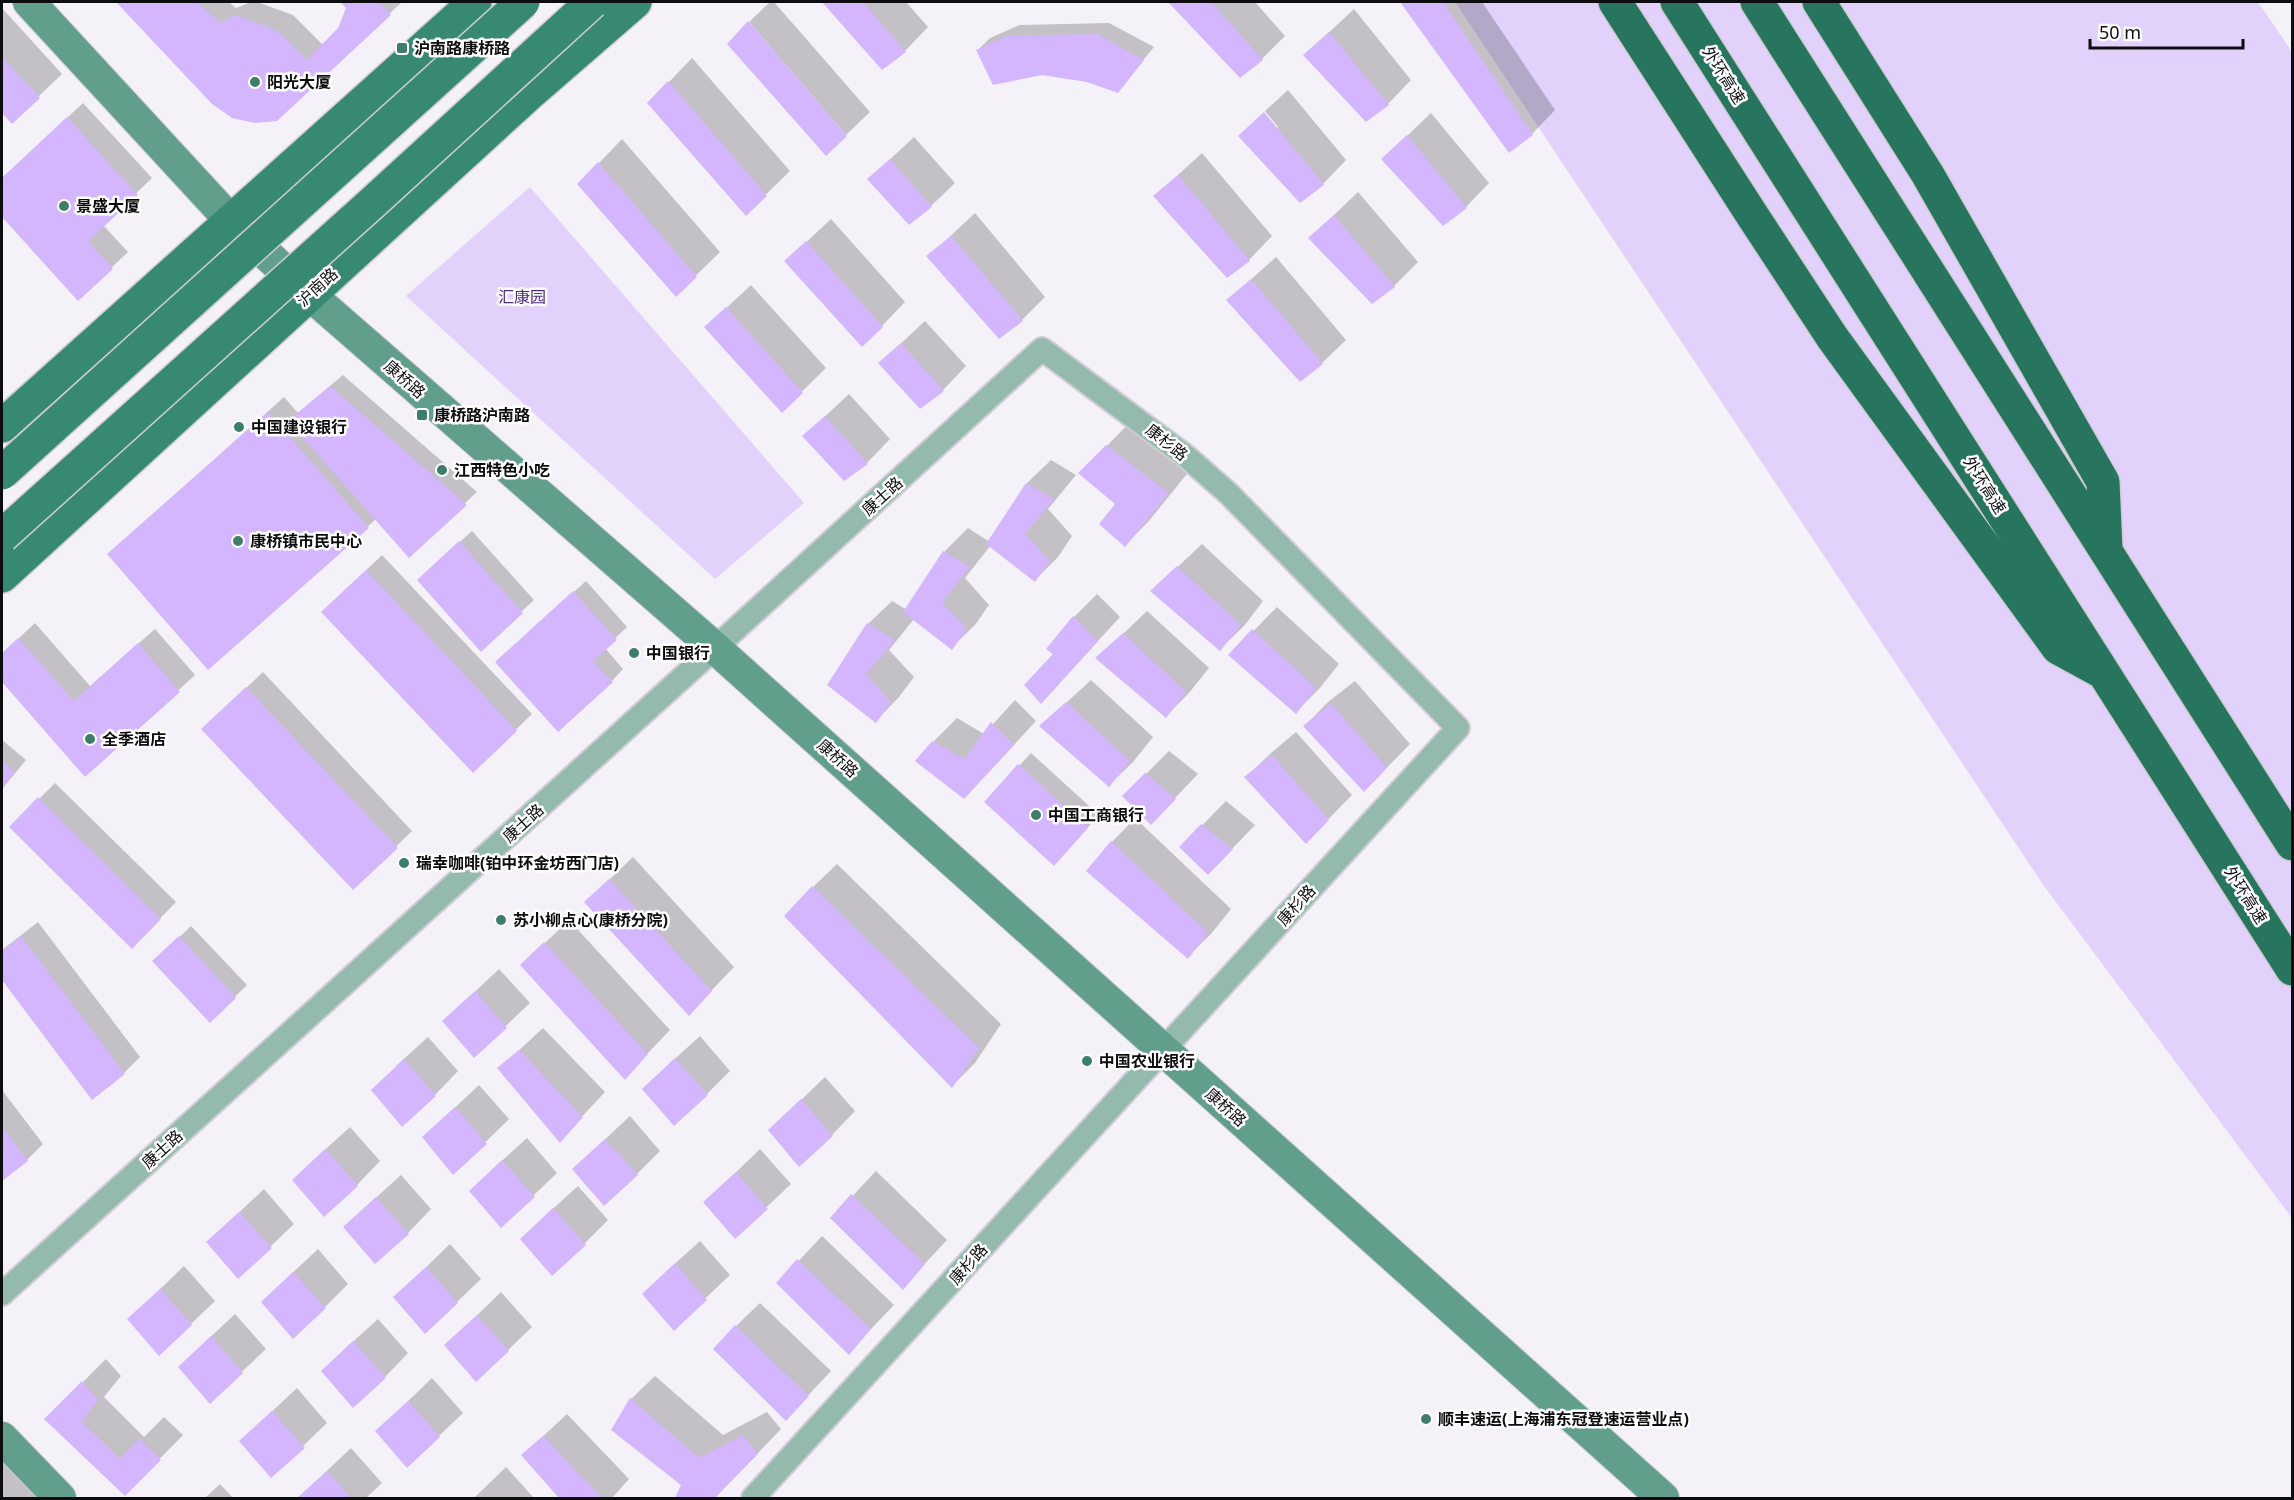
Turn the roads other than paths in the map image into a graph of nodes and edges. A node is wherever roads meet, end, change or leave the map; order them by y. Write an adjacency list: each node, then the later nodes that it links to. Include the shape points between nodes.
1 (29, 2): 10 (main road, 康桥路)
2 (474, 2): 10 (main road)
3 (523, 2): 14 (main road, bridge)
4 (592, 2): 15 (main road, bridge)
5 (635, 2): 11 (main road, 沪南路)
6 (1615, 2): 19 (highway, via 1875,398 2058,648)
7 (1677, 2): 19 (highway, 外环高速)
8 (1757, 2): 16 (highway)
9 (1819, 2): 16 (highway, via 1933,185 2103,482)
10 (231, 221): 11 (main road, 康桥路); 13 (main road)
11 (309, 294): 17 (main road, 沪南路); 18 (main road, 康桥路)
12 (1042, 349): 18 (street, 康士路); 22 (street, 康杉路, via 1187,457 1229,494 1458,728)
13 (2, 426)
14 (2, 473)
15 (2, 536)
16 (2106, 551): 20 (highway)
17 (2, 576)
18 (715, 648): 22 (main road, 康桥路); 23 (street, 康士路)
19 (2104, 672): 21 (highway, 外环高速)
20 (2292, 844)
21 (2292, 969)
22 (1163, 1050): 26 (street, 康杉路); 27 (main road, 康桥路)
23 (2, 1294)
24 (2, 1438): 25 (main road)
25 (60, 1498)
26 (753, 1498)
27 (1663, 1498)

